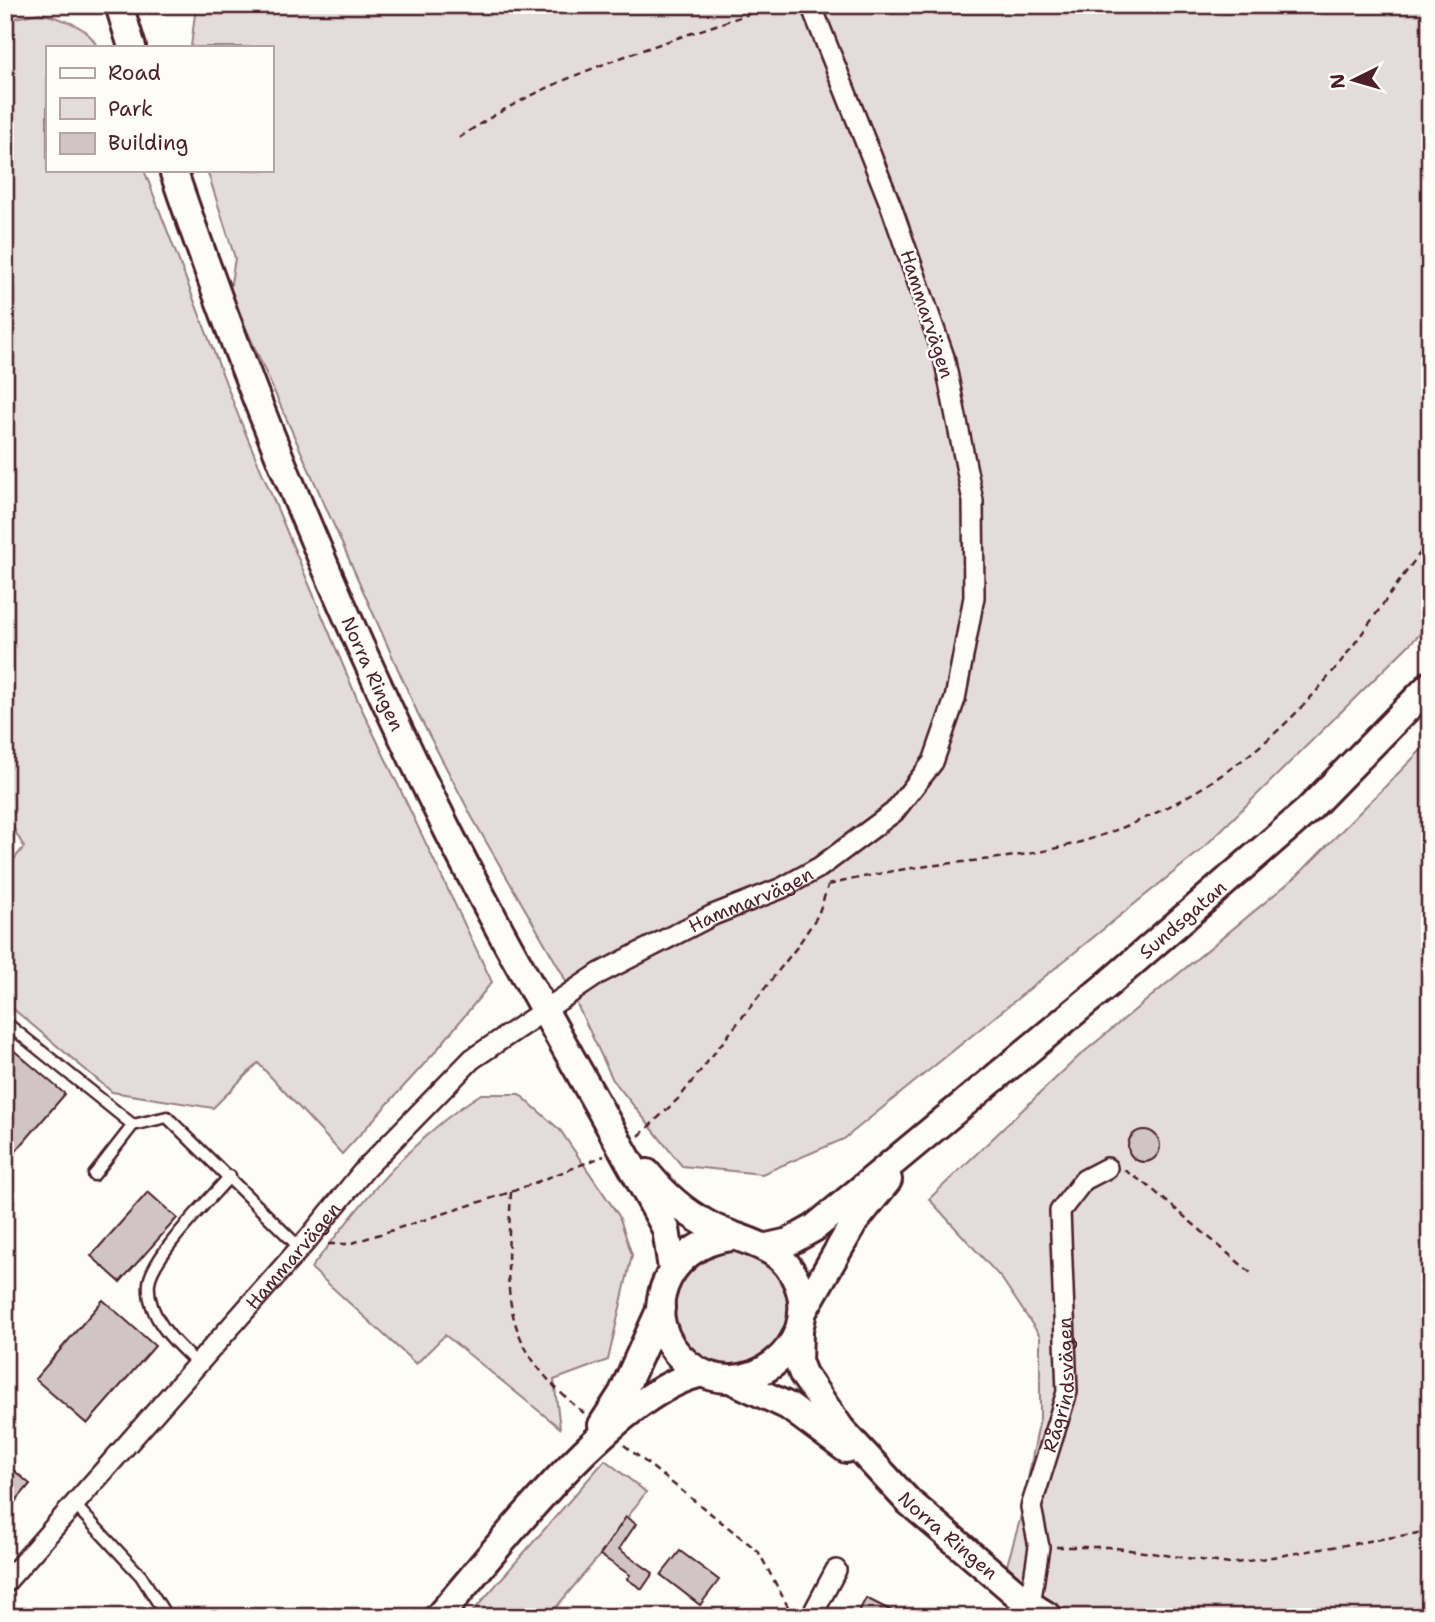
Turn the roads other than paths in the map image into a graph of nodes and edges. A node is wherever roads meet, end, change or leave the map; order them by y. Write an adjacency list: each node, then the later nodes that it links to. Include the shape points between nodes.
1 (119, 5): 3 (main road)
2 (811, 5): 8 (street, Hammarvägen, via 891,206 944,357 973,501 974,597 955,699 933,762 894,812 792,883 679,933 600,973)
3 (132, 46)
4 (174, 172): 8 (main road, Norra Ringen, via 267,432 338,599 443,822)
5 (1430, 685): 11 (main road, Sundsgatan, via 1308,810)
6 (5, 836): 7 (lane)
7 (5, 842)
8 (543, 1009): 12 (main road, Norra Ringen); 17 (street, Hammarvägen, via 472,1059 365,1169)
9 (5, 1022): 10 (lane)
10 (133, 1125): 14 (lane); 15 (lane, via 167,1117)
11 (923, 1140): 18 (main road, Sundsgatan, via 870,1178 814,1228 789,1242); 21 (main road, Sundsgatan, via 855,1221)
12 (624, 1148): 16 (main road, Norra Ringen, via 671,1200); 19 (main road, Norra Ringen, via 666,1228)
13 (1107, 1168): 30 (street, Rågrindsvägen, via 1083,1180 1060,1210 1067,1392 1031,1507 1039,1547)
14 (93, 1175)
15 (230, 1176): 17 (lane); 22 (lane, via 164,1252 149,1282 153,1308 165,1330)
16 (731, 1237): 18 (main road); 19 (main road, via 698,1246)
17 (304, 1243): 22 (street, Hammarvägen)
18 (767, 1247): 21 (main road, via 790,1268 802,1298)
19 (672, 1269): 20 (main road)
20 (661, 1308): 23 (main road, via 672,1347); 25 (main road, via 622,1394)
21 (800, 1322): 24 (main road, via 784,1356 772,1366 752,1376); 26 (main road, Norra Ringen, via 798,1361 812,1391)
22 (197, 1363): 27 (street, Hammarvägen)
23 (702, 1373): 24 (main road); 25 (main road, via 659,1390)
24 (730, 1379): 26 (main road, Norra Ringen, via 788,1406)
25 (581, 1456): 32 (main road)
26 (881, 1475): 30 (main road, Norra Ringen)
27 (73, 1504): 29 (street, Hammarvägen); 31 (lane, via 141,1576)
28 (836, 1570): 33 (street)
29 (5, 1583)
30 (1034, 1613)
31 (167, 1617)
32 (438, 1617)
33 (811, 1617)

